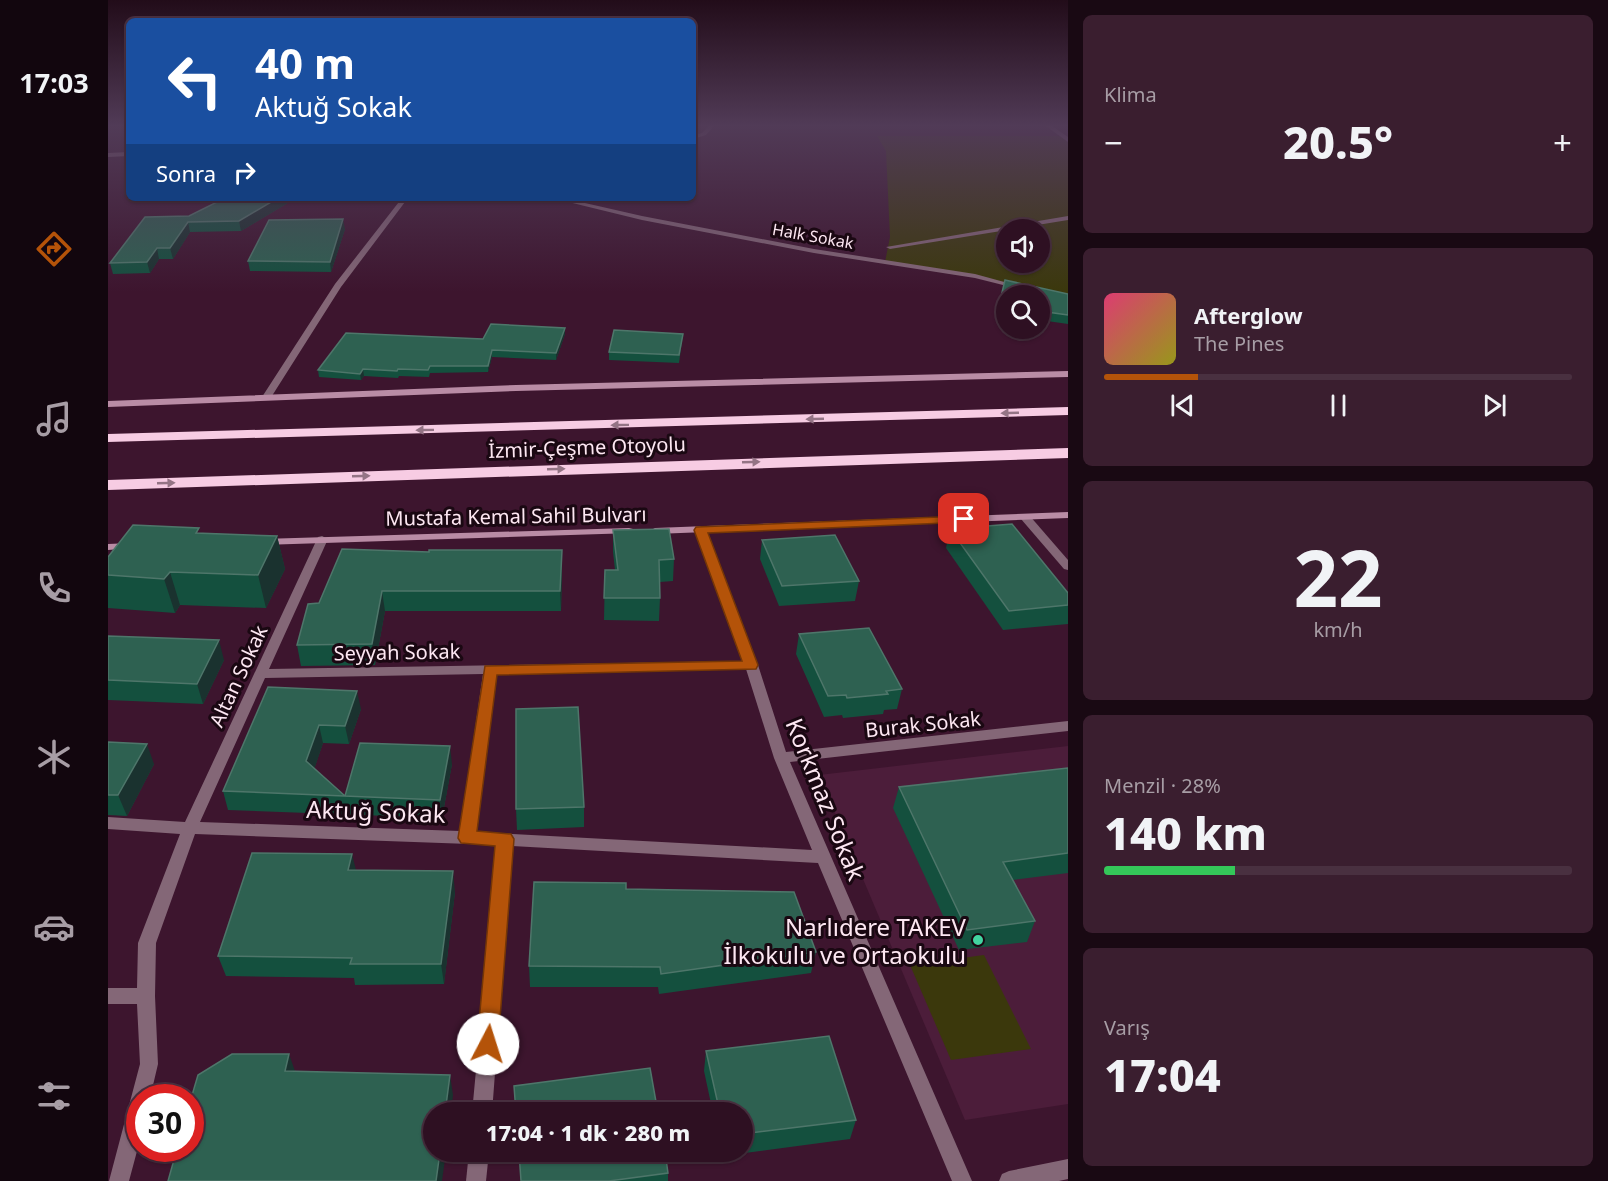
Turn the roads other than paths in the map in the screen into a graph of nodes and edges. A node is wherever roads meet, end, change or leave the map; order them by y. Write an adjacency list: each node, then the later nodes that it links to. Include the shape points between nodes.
1 (403, 201): 7 (street, via 338,286)
2 (570, 201): 5 (street, Halk Sokak, via 814,251)
3 (1068, 218): 4 (street)
4 (890, 247)
5 (1012, 285)
6 (1068, 374): 7 (main road)
7 (267, 397): 8 (main road)
8 (108, 404)
9 (1068, 411): 10 (highway, İzmir-Çeşme Otoyolu, one-way to 10)
10 (108, 438)
11 (1068, 453): 12 (highway, İzmir-Çeşme Otoyolu, one-way to 11)
12 (108, 485)
13 (1068, 515): 14 (main road, Mustafa Kemal Sahil Bulvarı)
14 (1025, 517): 15 (main road, Mustafa Kemal Sahil Bulvarı); 22 (street)
15 (700, 530): 16 (main road, Mustafa Kemal Sahil Bulvarı); 23 (street, Korkmaz Sokak)
16 (322, 539): 17 (main road, Mustafa Kemal Sahil Bulvarı); 25 (street, Altan Sokak)
17 (253, 542)
18 (149, 546): 20 (main road)
19 (108, 547): 20 (main road)
20 (126, 547): 21 (street)
21 (114, 563)
22 (1068, 567)
23 (751, 665): 24 (street, Seyyah Sokak); 27 (street, Korkmaz Sokak)
24 (490, 670): 25 (street, Seyyah Sokak); 30 (street)
25 (260, 674): 29 (street, Altan Sokak)
26 (1068, 726): 27 (street, Burak Sokak)
27 (781, 758): 32 (street, Korkmaz Sokak)
28 (108, 823): 29 (street, Aktuğ Sokak)
29 (190, 828): 30 (street, Aktuğ Sokak); 34 (street, Altan Sokak, via 147,943)
30 (467, 838): 31 (street, Aktuğ Sokak)
31 (505, 839): 32 (street, Aktuğ Sokak); 36 (street)
32 (822, 857): 42 (street, Korkmaz Sokak)
33 (108, 996): 34 (street)
34 (146, 996): 35 (street, Altan Sokak, via 149,1064)
35 (144, 1084)
36 (483, 1102)
37 (126, 1154): 40 (street, Altan Sokak)
38 (478, 1162): 41 (street)
39 (1068, 1169): 43 (street)
40 (119, 1181)
41 (476, 1181)
42 (962, 1181)
43 (1009, 1181)

